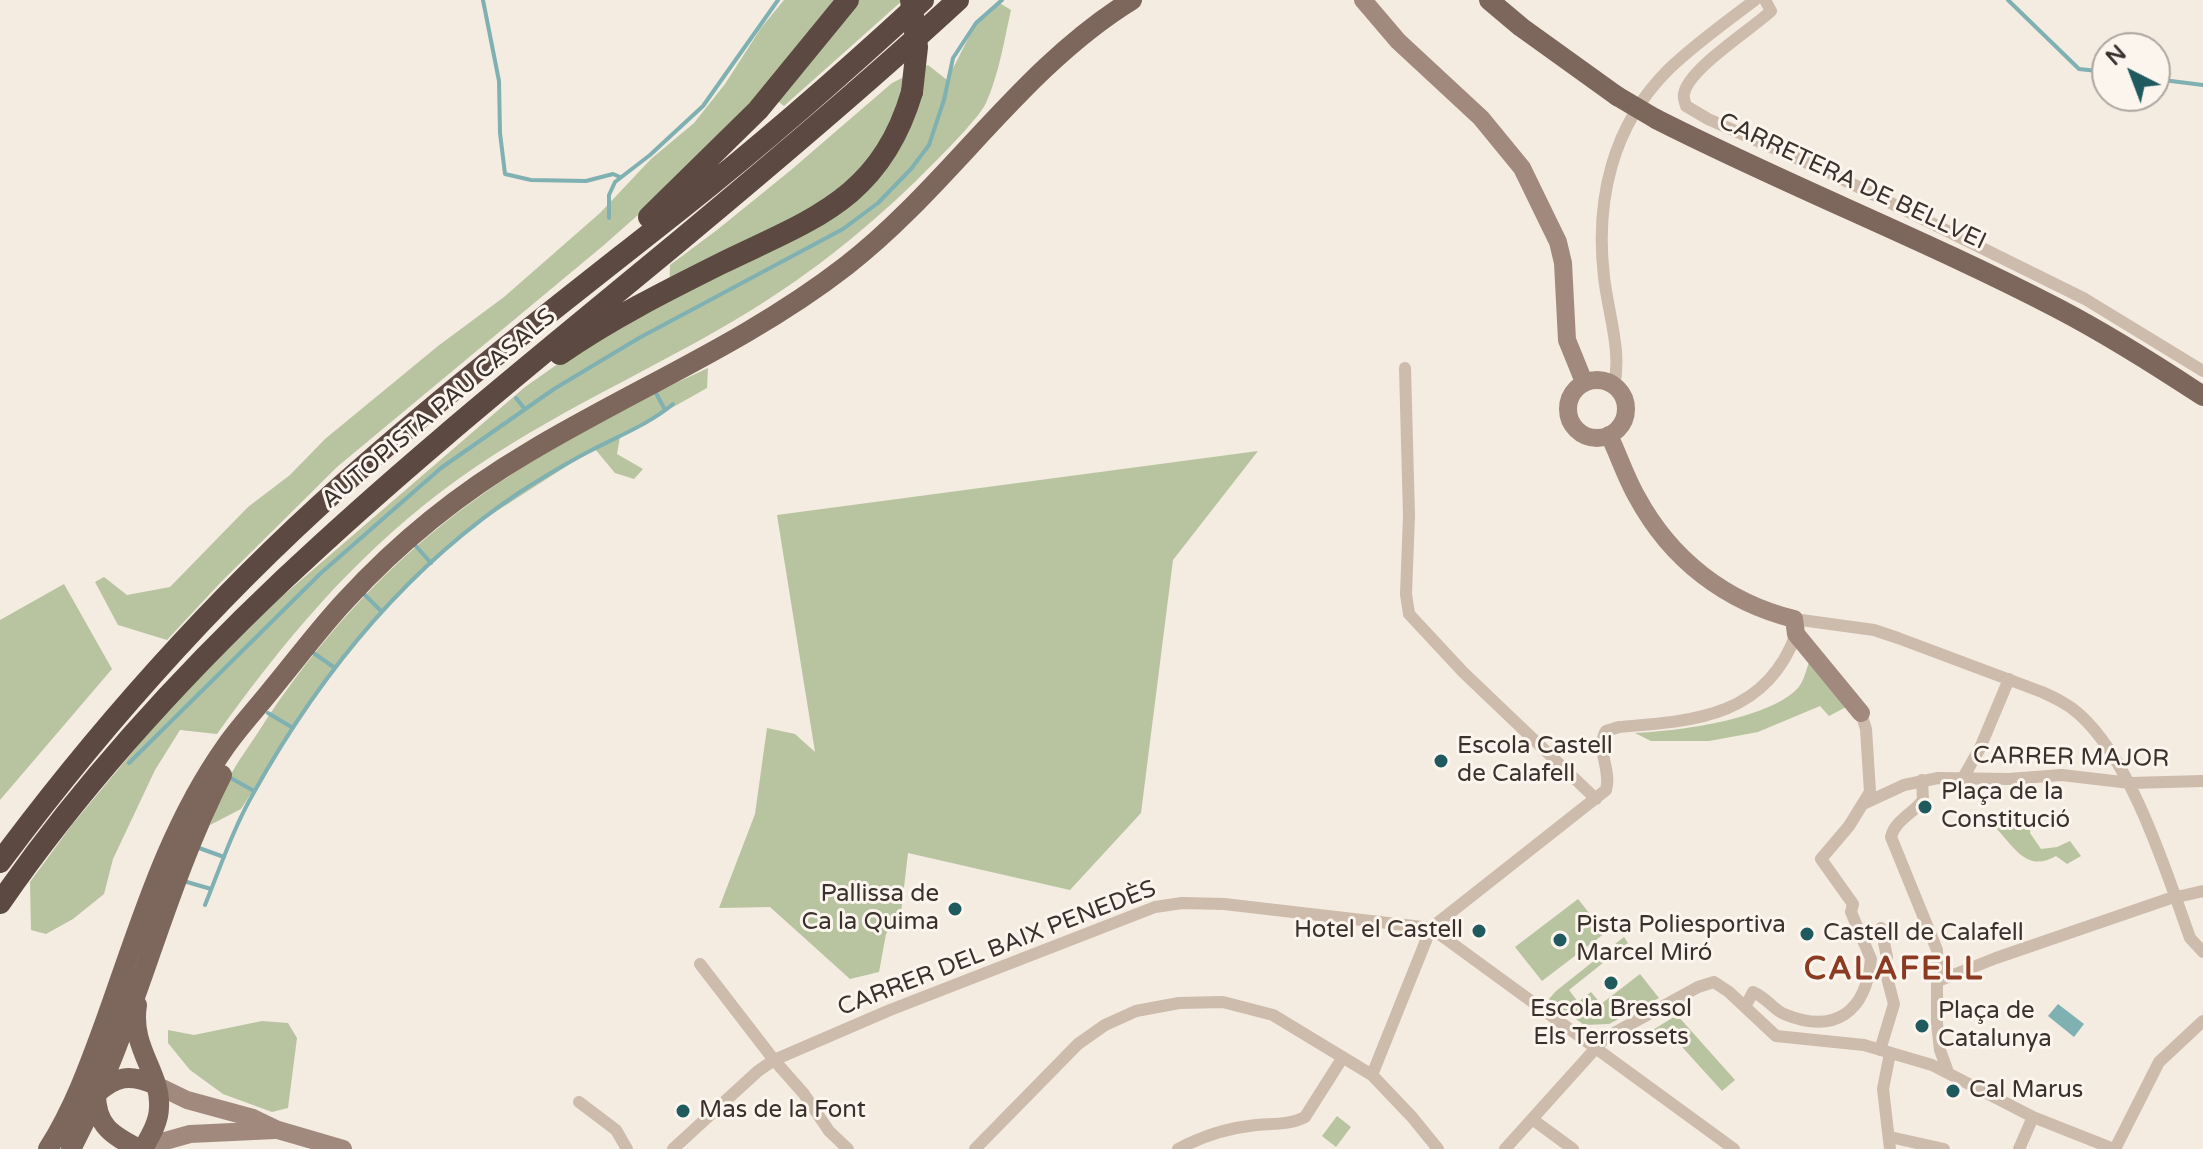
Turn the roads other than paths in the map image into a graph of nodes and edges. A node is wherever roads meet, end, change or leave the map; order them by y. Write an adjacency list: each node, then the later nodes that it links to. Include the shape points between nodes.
1 (848, 0): 10 (highway, via 758,110)
2 (911, 0): 15 (highway, bridge, via 917,47 912,92 881,162 841,202 659,295)
3 (923, 0): 10 (highway, AUTOPISTA PAU CASALS, via 788,120)
4 (958, 0): 15 (highway, AUTOPISTA PAU CASALS, via 797,143)
5 (1132, 0): 20 (main road, via 1058,56 905,214 834,275 733,341 516,459 412,537 346,600)
6 (1363, 0): 13 (street, via 1398,41 1481,118 1522,168 1558,242 1567,340)
7 (1489, 0): 16 (main road, CARRETERA DE BELLVEI, bridge, via 1656,119 2060,310)
8 (1755, 0): 14 (street, via 1669,69 1623,133 1611,166 1601,227 1618,368)
9 (1765, 0): 12 (street, via 1771,11 1693,77 1684,93 1686,106 2085,299)
10 (577, 289): 28 (highway, AUTOPISTA PAU CASALS, via 363,466 254,569 124,707)
11 (1405, 368): 26 (street, via 1409,614)
12 (2203, 371)
13 (1584, 382): 14 (street, via 1598,379); 17 (street, via 1569,398 1569,419 1585,436)
14 (1614, 386): 17 (street, via 1626,410 1623,423)
15 (491, 396): 31 (highway, AUTOPISTA PAU CASALS, via 324,541 156,706)
16 (2203, 396)
17 (1609, 435): 18 (street, via 1635,495 1668,543 1715,585)
18 (1795, 627): 19 (street, via 1874,630); 21 (street); 26 (street, via 1791,648 1758,693 1733,707 1697,719 1606,731 1601,745 1609,779)
19 (2009, 679): 22 (street); 25 (street, via 2065,702 2080,714)
20 (275, 686): 34 (main road, via 199,789); 39 (main road, via 203,814)
21 (1861, 713): 27 (street, via 1870,792)
22 (1963, 778): 23 (street, CARRER MAJOR); 25 (street, CARRER MAJOR, via 2062,775)
23 (1922, 780): 27 (street); 40 (street, via 1923,800 1894,826 1891,837 1937,950)
24 (2203, 781): 25 (street, CARRER MAJOR)
25 (2130, 783): 30 (street)
26 (1596, 799): 32 (street)
27 (1863, 804): 37 (street, via 1822,856 1853,904 1851,912)
28 (0, 862)
29 (2203, 891): 30 (street)
30 (2175, 897): 35 (street, via 2190,938); 40 (street)
31 (0, 903)
32 (1431, 928): 43 (street, CARRER DEL BAIX PENEDÈS); 46 (street, CARRER DEL BAIX PENEDÈS, via 1224,904 1155,907); 48 (street)
33 (1881, 928): 36 (street)
34 (130, 952): 50 (main road, via 129,978 94,1081); 57 (main road, via 81,1084)
35 (2203, 952)
36 (1887, 957): 37 (street); 44 (street, via 1894,1004)
37 (1871, 959): 41 (street, via 1857,1006 1833,1021 1781,1013 1753,992)
38 (700, 964): 46 (street)
39 (142, 975): 49 (main road, via 135,1019); 50 (main road)
40 (1938, 981): 47 (street, via 1937,1024)
41 (1745, 1007): 43 (street, via 1714,982 1707,983); 44 (street, via 1776,1036)
42 (2203, 1021): 72 (street, via 2159,1062)
43 (1596, 1046): 53 (street); 69 (street, CARRER DEL BAIX PENEDÈS)
44 (1885, 1051): 47 (street); 55 (street, via 1883,1089)
45 (1343, 1057): 48 (street); 64 (street, via 1273,1015 1223,1002 1136,1011 1078,1044); 65 (street, via 1305,1117 1206,1134)
46 (774, 1060): 62 (street, CARRER DEL BAIX PENEDÈS); 63 (street)
47 (1948, 1072): 52 (street)
48 (1372, 1075): 66 (street)
49 (154, 1084): 50 (main road, via 113,1080); 54 (street); 56 (main road, via 160,1109)
50 (96, 1094): 56 (main road, via 96,1111 104,1125); 58 (main road, via 85,1102); 59 (main road)
51 (579, 1102): 61 (street, via 616,1130)
52 (2033, 1117): 71 (street); 72 (street)
53 (1532, 1119): 67 (street); 68 (street)
54 (278, 1130): 56 (street, via 190,1134); 60 (street)
55 (1890, 1143): 70 (street)
56 (140, 1148)
57 (48, 1149)
58 (59, 1149)
59 (71, 1149)
60 (343, 1149)
61 (627, 1149)
62 (673, 1149)
63 (848, 1149)
64 (975, 1149)
65 (1178, 1149)
66 (1438, 1149)
67 (1505, 1149)
68 (1573, 1149)
69 (1734, 1149)
70 (1944, 1149)
71 (2019, 1149)
72 (2115, 1149)

